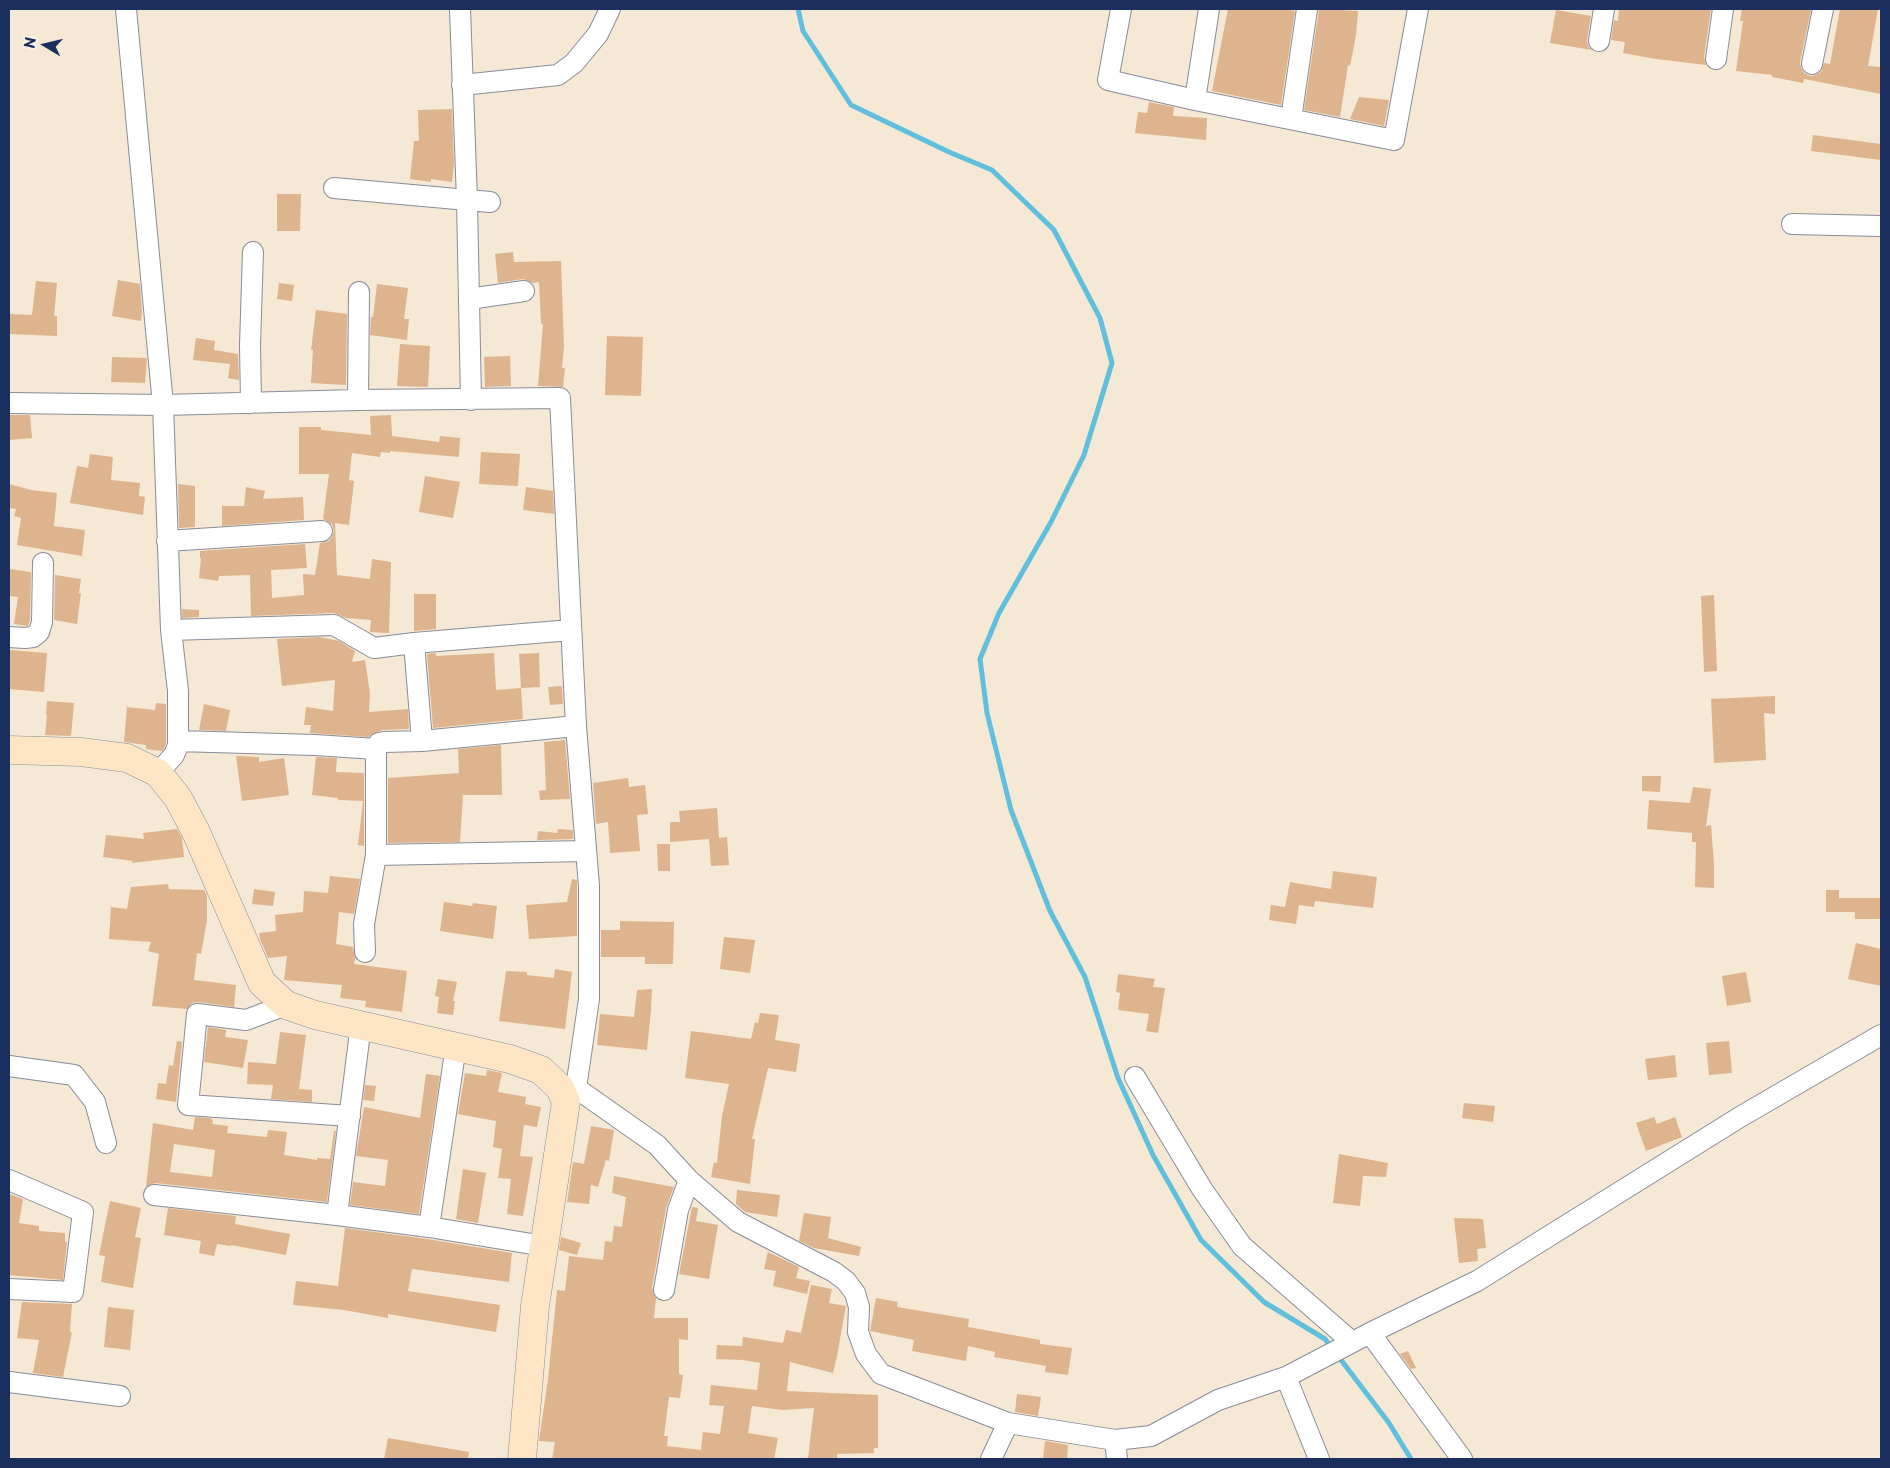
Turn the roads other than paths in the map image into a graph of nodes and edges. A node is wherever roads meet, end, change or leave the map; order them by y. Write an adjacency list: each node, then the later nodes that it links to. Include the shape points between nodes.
1 (126, 9): 30 (street)
2 (460, 9): 14 (street)
3 (610, 9): 14 (street, via 598,34 574,64 558,75)
4 (1121, 9): 15 (street, via 1108,80)
5 (1209, 9): 15 (street)
6 (1307, 9): 16 (street)
7 (1418, 9): 16 (street, via 1394,140)
8 (1604, 9): 11 (street)
9 (1723, 9): 12 (street)
10 (1823, 9): 13 (street)
11 (1599, 41)
12 (1716, 59)
13 (1812, 64)
14 (462, 85): 18 (street)
15 (1195, 100): 16 (street)
16 (1291, 119)
17 (334, 188): 18 (street)
18 (467, 200): 19 (street); 25 (street)
19 (490, 202)
20 (1792, 224): 21 (street)
21 (1881, 226)
22 (253, 252): 29 (street)
23 (524, 291): 25 (street)
24 (359, 292): 26 (street)
25 (469, 299): 27 (street)
26 (358, 400): 27 (street); 29 (street)
27 (471, 400): 35 (street, via 560,398)
28 (9, 403): 30 (street)
29 (251, 403): 30 (street)
30 (163, 405): 32 (street)
31 (322, 531): 32 (street)
32 (167, 541): 34 (street)
33 (44, 563): 36 (street, via 39,632 32,637)
34 (171, 630): 37 (street, via 334,625 374,648); 39 (street, via 178,691)
35 (571, 630): 37 (street); 38 (street)
36 (9, 637)
37 (414, 643): 40 (street)
38 (576, 726): 40 (street); 44 (street)
39 (178, 741): 42 (street); 43 (street, via 174,755)
40 (422, 741): 42 (street, via 384,742 379,743)
41 (9, 750): 43 (main road, via 82,752 127,758)
42 (376, 750): 45 (street)
43 (158, 773): 47 (main road, via 178,798 196,832 262,983)
44 (586, 851): 45 (street); 53 (street, via 589,999)
45 (376, 855): 46 (street, via 364,924)
46 (365, 952)
47 (286, 1004): 48 (main road, via 315,1015); 54 (street, via 246,1020 197,1014 188,1105)
48 (361, 1024): 50 (main road); 54 (street)
49 (1881, 1035): 64 (street, via 1740,1117 1477,1281)
50 (456, 1046): 53 (main road, via 542,1070); 60 (street)
51 (9, 1066): 55 (street, via 74,1075 95,1102)
52 (1135, 1077): 65 (street, via 1202,1189 1242,1246)
53 (568, 1088): 57 (street, via 657,1146); 61 (main road)
54 (350, 1116): 59 (street)
55 (106, 1142)
56 (9, 1180): 62 (street, via 83,1212 73,1292)
57 (689, 1180): 63 (street, via 678,1210); 69 (street, via 738,1222 846,1281 855,1293 859,1307 858,1332 866,1354 881,1374)
58 (154, 1195): 59 (street)
59 (337, 1215): 60 (street)
60 (429, 1227): 61 (street)
61 (544, 1246): 71 (main road, via 535,1306)
62 (9, 1289)
63 (664, 1290)
64 (1370, 1333): 65 (street); 74 (street)
65 (1352, 1343): 66 (street)
66 (1286, 1377): 70 (street, via 1218,1400 1151,1436); 73 (street)
67 (9, 1382): 68 (street)
68 (120, 1396)
69 (1008, 1423): 70 (street); 72 (street)
70 (1116, 1450)
71 (522, 1459)
72 (991, 1459)
73 (1319, 1459)
74 (1462, 1459)

